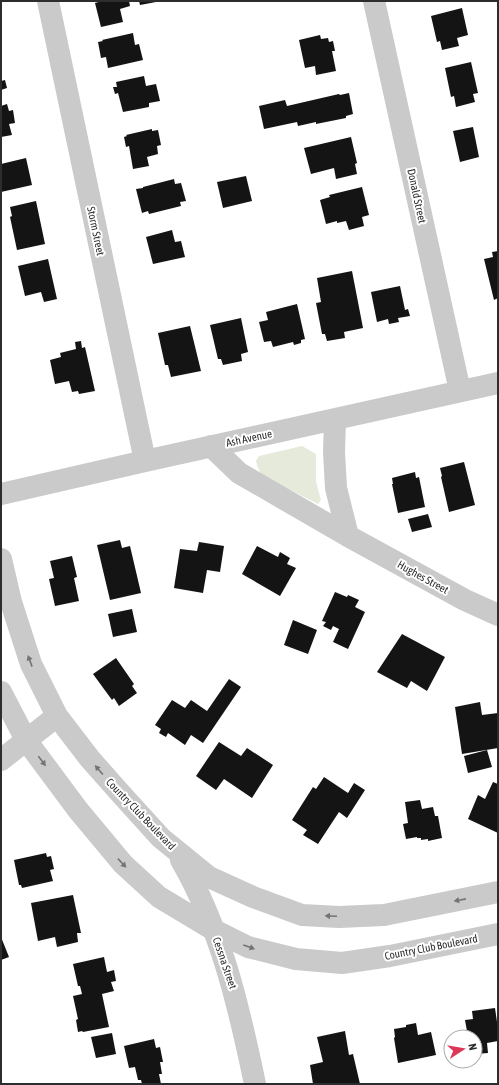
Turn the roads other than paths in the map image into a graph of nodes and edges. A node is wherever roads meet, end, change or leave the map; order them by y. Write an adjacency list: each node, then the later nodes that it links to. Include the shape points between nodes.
1 (48, 1): 7 (street, Storm Street)
2 (374, 1): 4 (street, Donald Street)
3 (498, 383): 4 (street, Ash Avenue)
4 (460, 391): 5 (street, Ash Avenue)
5 (335, 419): 6 (street, Ash Avenue); 9 (street, via 336,488)
6 (212, 446): 7 (street, Ash Avenue); 9 (street, Hughes Street, via 239,473)
7 (145, 461): 8 (street, Ash Avenue)
8 (1, 494)
9 (348, 536): 11 (street, Hughes Street, via 465,600)
10 (1, 559): 13 (street, Country Club Boulevard, one-way to 10, via 31,664 11,602)
11 (498, 615)
12 (1, 692): 14 (street, Country Club Boulevard)
13 (57, 716): 14 (street); 16 (street, Country Club Boulevard, one-way to 13, via 90,759)
14 (26, 740): 15 (street); 18 (street, Country Club Boulevard, one-way to 18, via 78,810 123,864 159,897)
15 (1, 760)
16 (174, 849): 17 (street, Country Club Boulevard, one-way to 16, via 384,914 302,915 209,877); 18 (street, Cessna Street, via 193,882)
17 (498, 892)
18 (214, 930): 19 (street, Country Club Boulevard, one-way to 19, via 248,947 296,959 342,963); 20 (street, Cessna Street, via 235,994)
19 (498, 934)
20 (255, 1084)

